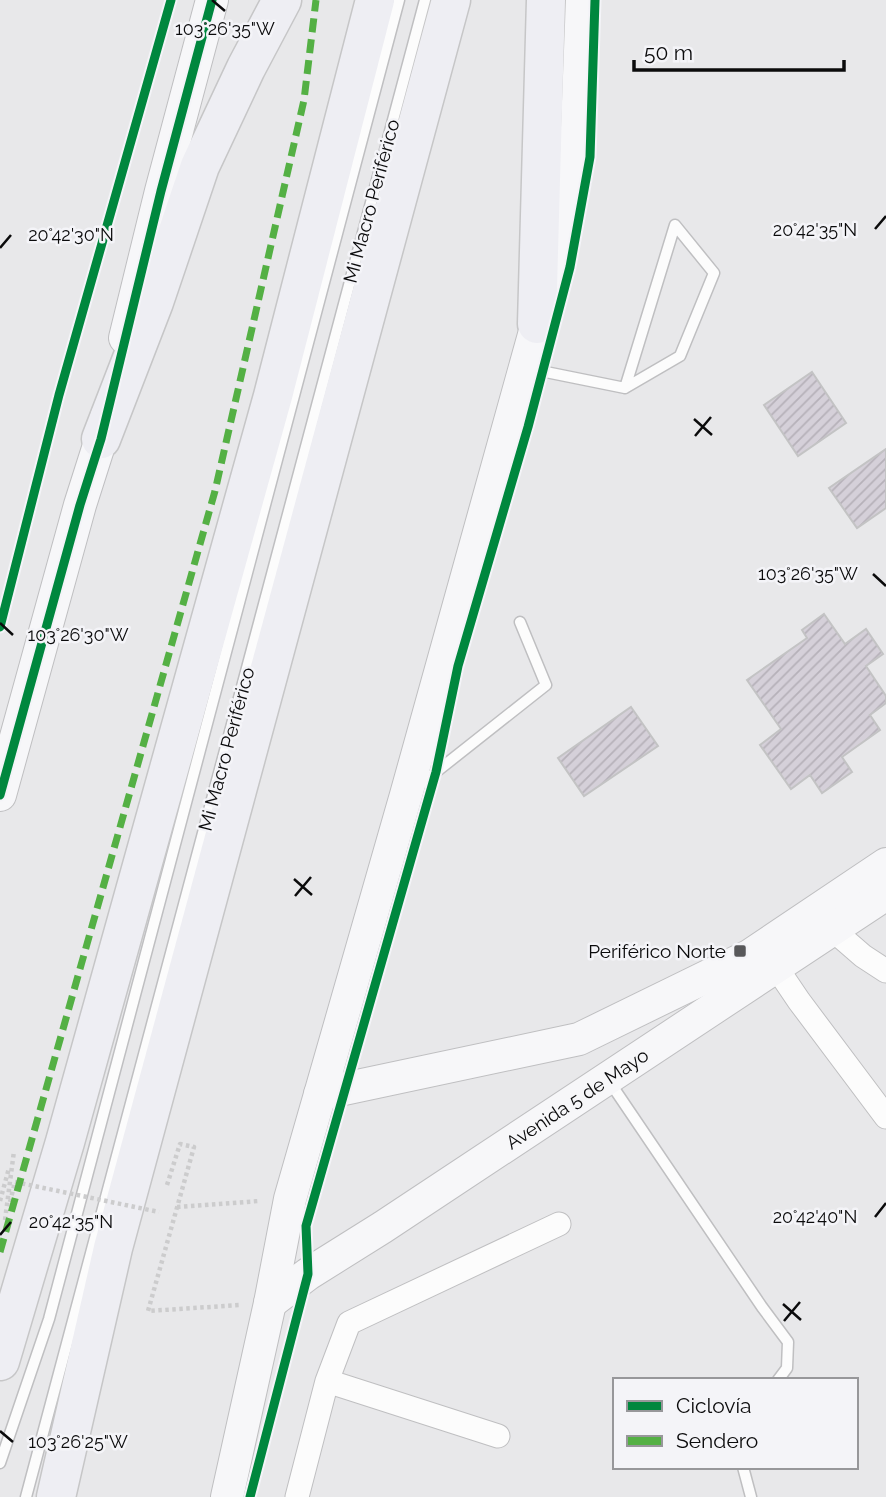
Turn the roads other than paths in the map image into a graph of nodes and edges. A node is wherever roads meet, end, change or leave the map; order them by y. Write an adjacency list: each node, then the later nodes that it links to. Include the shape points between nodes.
1 (212, 0): 12 (main road)
2 (282, 0): 12 (highway, via 200,166)
3 (375, 0): 26 (highway, via 273,396)
4 (399, 0): 30 (lane, Mi Macro Periférico, via 49,1319)
5 (425, 0): 33 (lane, Mi Macro Periférico)
6 (451, 0): 34 (highway, via 113,1248)
7 (546, 0): 9 (highway)
8 (582, 0): 9 (main road, via 575,179)
9 (537, 324): 10 (main road)
10 (524, 367): 11 (lane); 15 (main road)
11 (625, 388): 11 (lane, via 680,356 714,273 675,225)
12 (101, 439): 14 (main road)
13 (520, 622): 15 (lane, via 546,685)
14 (0, 795)
15 (406, 795): 22 (main road)
16 (886, 864): 22 (main road, via 749,956 579,1039)
17 (886, 894): 18 (main road, Avenida 5 de Mayo)
18 (833, 930): 19 (main road, Avenida 5 de Mayo); 20 (street)
19 (776, 967): 21 (main road, Avenida 5 de Mayo); 23 (street)
20 (886, 971)
21 (608, 1079): 25 (main road, Avenida 5 de Mayo); 27 (lane, via 788,1342 787,1368)
22 (320, 1094): 25 (main road, via 290,1199)
23 (886, 1117)
24 (559, 1224): 28 (street, via 349,1323)
25 (270, 1303): 32 (main road)
26 (0, 1361)
27 (780, 1378)
28 (327, 1381): 29 (street); 35 (street)
29 (498, 1436)
30 (0, 1463)
31 (744, 1469): 36 (lane)
32 (227, 1494)
33 (26, 1497)
34 (56, 1497)
35 (297, 1497)
36 (751, 1497)

